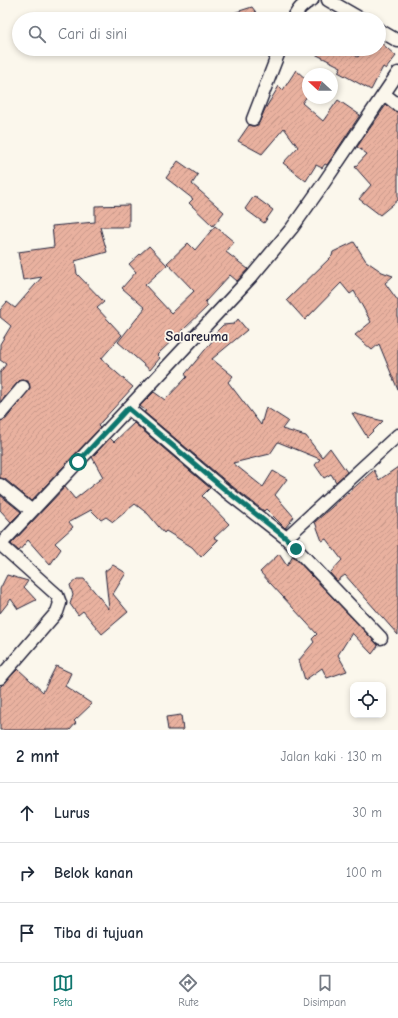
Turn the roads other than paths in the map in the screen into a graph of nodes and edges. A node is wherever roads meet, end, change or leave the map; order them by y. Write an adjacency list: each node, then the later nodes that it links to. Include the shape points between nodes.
1 (312, 0): 3 (street)
2 (328, 0): 4 (street)
3 (297, 12)
4 (349, 12)
5 (386, 34): 6 (street)
6 (398, 40)
7 (277, 56): 11 (street)
8 (398, 73): 9 (street)
9 (384, 94): 10 (street); 13 (street, via 288,233 252,276)
10 (398, 106)
11 (253, 119)
12 (24, 387): 14 (street)
13 (128, 408): 17 (street); 18 (street)
14 (0, 414)
15 (398, 435): 18 (street)
16 (0, 485): 17 (street)
17 (32, 511): 19 (street)
18 (286, 538): 20 (street)
19 (0, 545): 21 (street, via 57,595 60,603 57,612)
20 (381, 638)
21 (0, 678)

